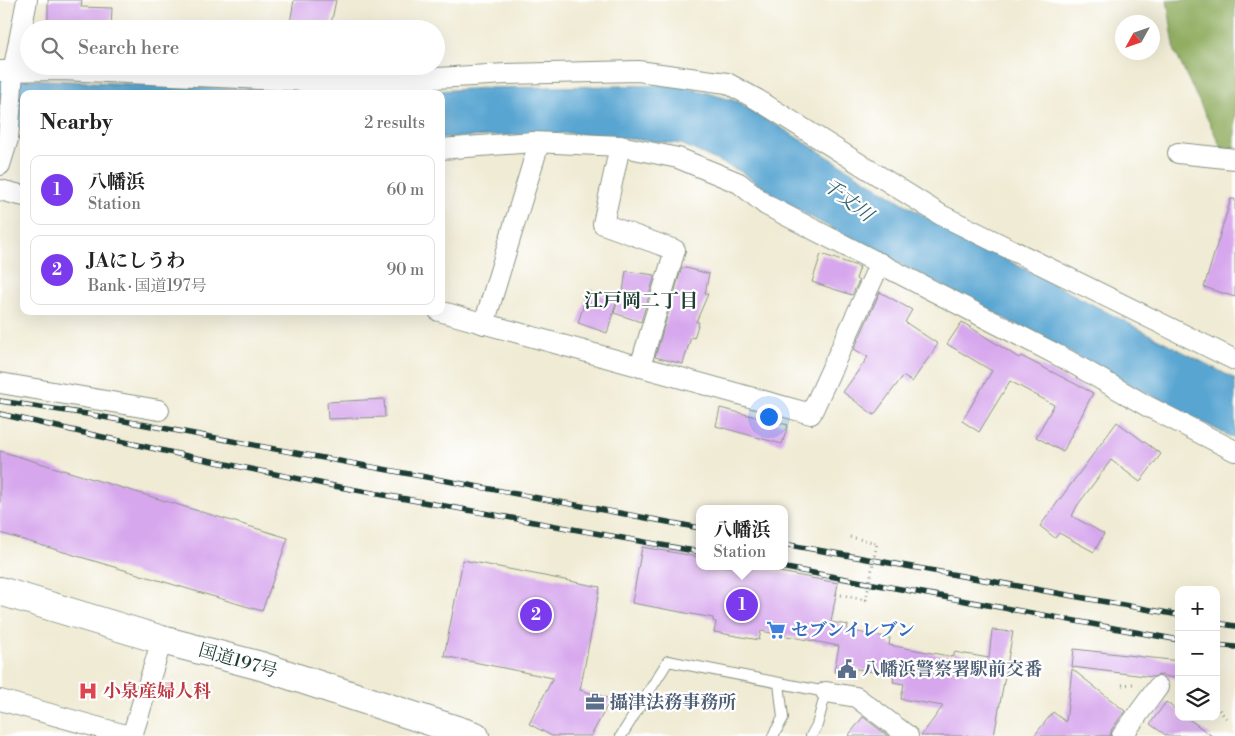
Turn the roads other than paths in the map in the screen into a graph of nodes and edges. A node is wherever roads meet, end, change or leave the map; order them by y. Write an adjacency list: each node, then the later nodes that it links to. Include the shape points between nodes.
1 (27, 0): 2 (street)
2 (21, 20)
3 (20, 25): 4 (street)
4 (7, 71): 5 (street); 7 (street)
5 (20, 71)
6 (172, 75): 19 (street, via 350,83 638,71 727,83 941,216)
7 (10, 136): 13 (street)
8 (539, 143): 9 (street); 10 (street); 18 (street)
9 (620, 146): 16 (street, via 678,158 739,183 766,204); 20 (street, via 603,224 675,250)
10 (445, 149)
11 (1178, 153): 12 (street)
12 (1235, 159)
13 (0, 164)
14 (0, 190): 15 (street)
15 (20, 195)
16 (880, 264): 20 (street, via 811,414); 23 (street)
17 (445, 313): 18 (street)
18 (484, 324): 20 (street)
19 (1235, 360)
20 (640, 367)
21 (0, 383): 22 (street)
22 (159, 410)
23 (1235, 450)
24 (0, 591): 25 (highway, 国道197号)
25 (162, 640): 30 (street); 31 (highway, 国道197号, via 261,666)
26 (779, 683): 28 (lane); 32 (lane, via 668,661); 33 (lane, via 783,718)
27 (1158, 688): 36 (street)
28 (826, 692): 34 (lane); 35 (street, via 856,697)
29 (0, 700): 30 (street)
30 (131, 736)
31 (475, 736)
32 (621, 736)
33 (773, 736)
34 (811, 736)
35 (908, 736)
36 (1122, 736)

